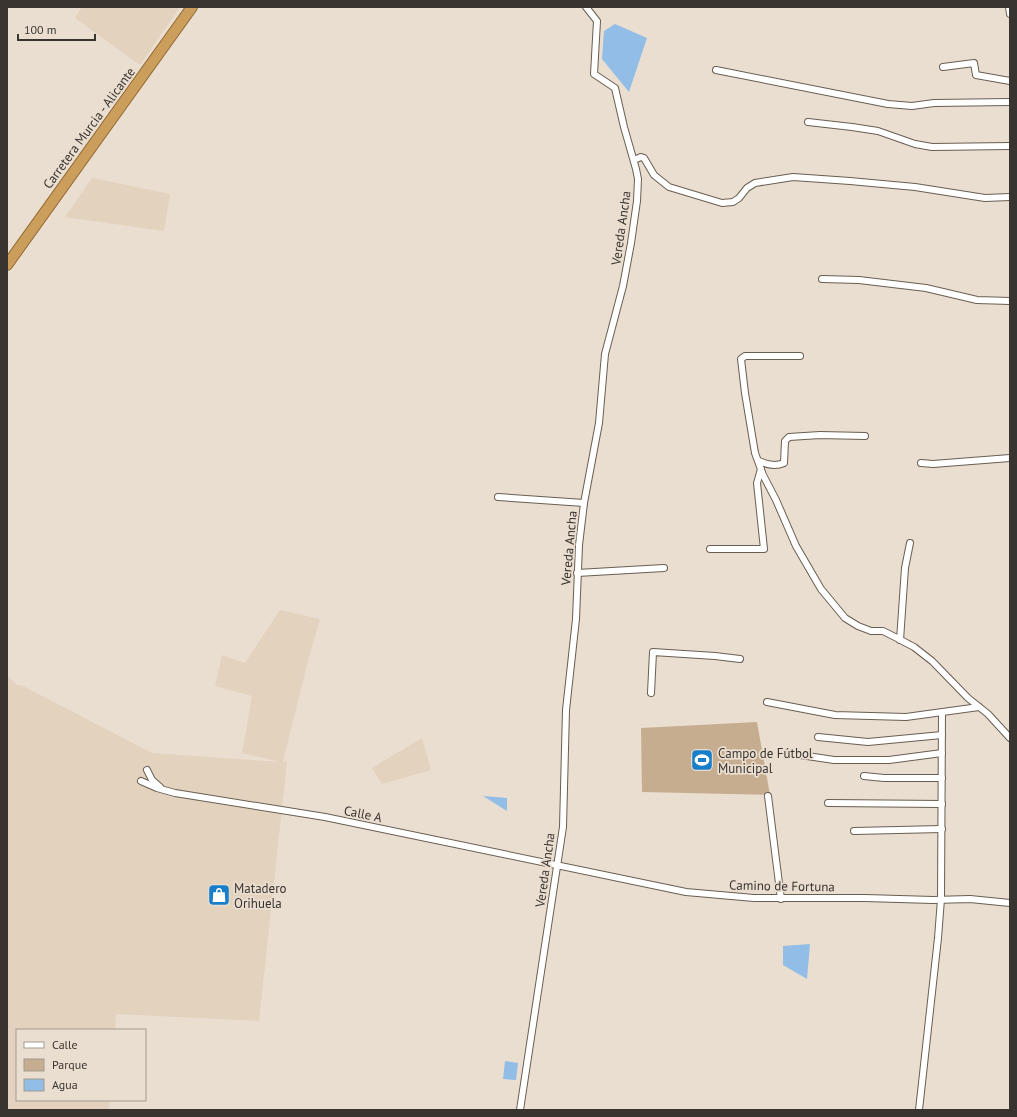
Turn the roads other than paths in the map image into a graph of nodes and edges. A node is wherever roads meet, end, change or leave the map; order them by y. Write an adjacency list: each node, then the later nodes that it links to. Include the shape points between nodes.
1 (192, 7): 13 (highway, Carretera Murcia - Alicante)
2 (586, 7): 11 (street, Vereda Ancha, via 597,21 594,74 615,88)
3 (1009, 7): 4 (street)
4 (1010, 14)
5 (943, 67): 7 (street, via 974,64 976,75)
6 (716, 70): 8 (street, via 888,104 912,106 934,103)
7 (1010, 81)
8 (1010, 102)
9 (808, 122): 10 (street, via 878,132 932,147)
10 (1010, 146)
11 (634, 160): 12 (street, via 644,158 654,175 669,187 722,203 733,202 755,183 793,177 915,187 984,198); 23 (street, Vereda Ancha, via 638,188 631,243 623,286 605,354 599,423)
12 (1010, 197)
13 (7, 265)
14 (822, 280): 15 (street, via 859,280 926,288 978,300)
15 (1010, 301)
16 (800, 356): 19 (street, via 745,356 741,359 744,393)
17 (865, 436): 19 (street, via 789,437 785,441 784,463 769,465)
18 (1010, 458): 20 (street)
19 (758, 462): 21 (street)
20 (921, 463)
21 (761, 469): 25 (street, via 757,483 764,550); 28 (street, via 796,546 821,589 845,618 858,626 883,632)
22 (498, 497): 23 (street)
23 (584, 503): 27 (street, Vereda Ancha)
24 (910, 543): 28 (street, via 905,568)
25 (710, 548)
26 (664, 568): 27 (street)
27 (577, 573): 49 (street, Vereda Ancha, via 576,618 566,710 563,827)
28 (900, 640): 32 (street, via 932,661)
29 (740, 659): 30 (street, via 653,652)
30 (651, 693)
31 (767, 702): 33 (street, via 835,715 906,717)
32 (979, 707): 33 (street); 36 (street)
33 (942, 713): 34 (street)
34 (942, 735): 35 (street, via 868,742); 38 (street)
35 (818, 737)
36 (1010, 738)
37 (787, 753): 38 (street, via 834,760 889,760)
38 (942, 753): 41 (street)
39 (146, 770): 43 (street, via 152,780)
40 (864, 776): 41 (street)
41 (942, 778): 46 (street)
42 (141, 781): 43 (street, Calle A)
43 (164, 790): 49 (street, Calle A, via 325,817)
44 (768, 796): 50 (street)
45 (828, 803): 46 (street)
46 (942, 804): 47 (street)
47 (942, 829): 48 (street); 51 (street)
48 (854, 831)
49 (557, 864): 50 (street, Camino de Fortuna, via 686,892); 53 (street, Vereda Ancha)
50 (781, 899): 51 (street, Camino de Fortuna)
51 (941, 899): 52 (street, Camino de Fortuna, via 970,899); 54 (street)
52 (1010, 904)
53 (520, 1110)
54 (919, 1110)

